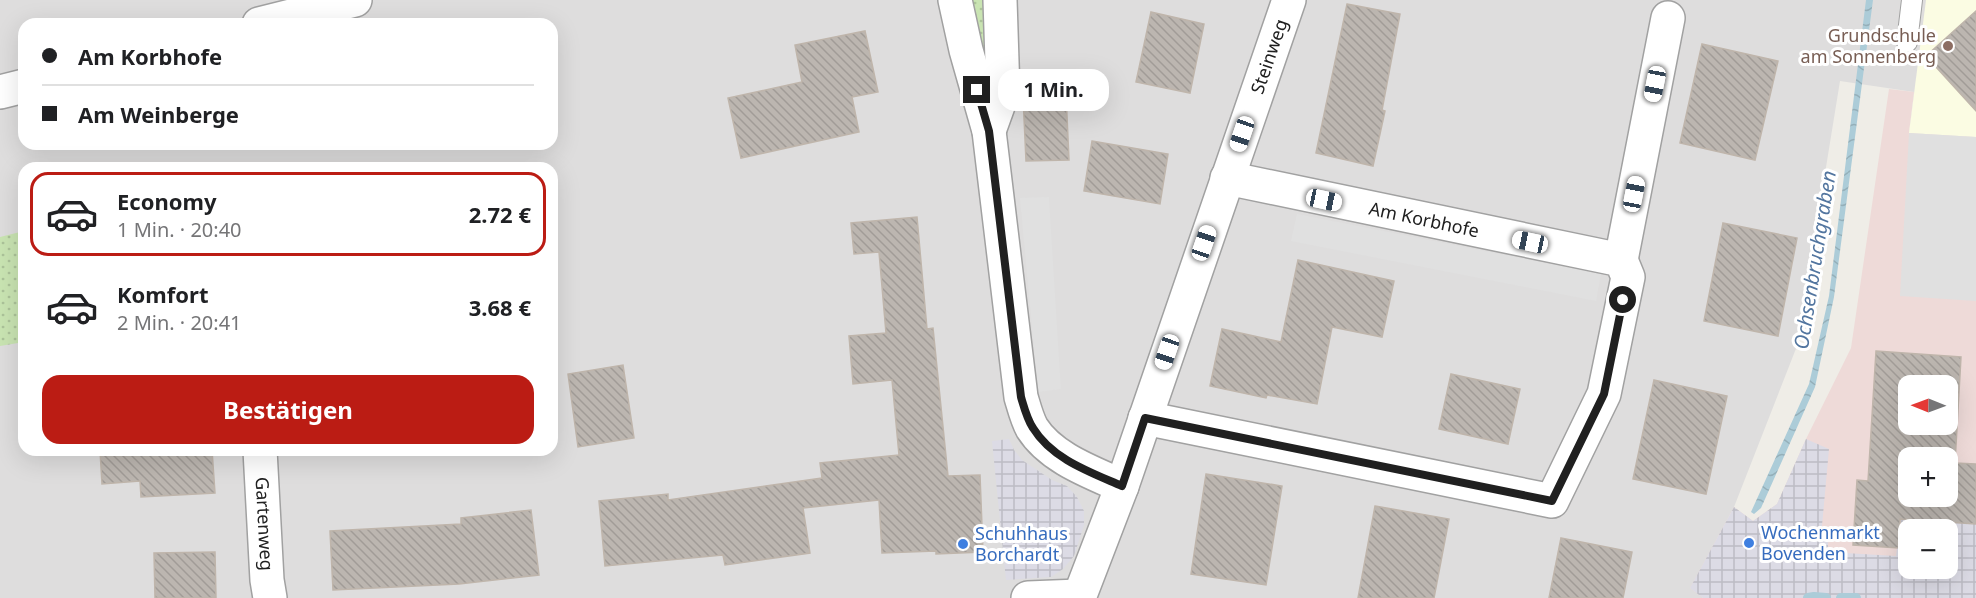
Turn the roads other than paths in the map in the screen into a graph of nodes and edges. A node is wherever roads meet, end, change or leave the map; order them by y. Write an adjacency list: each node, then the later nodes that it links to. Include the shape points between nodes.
1 (355, 0): 6 (street)
2 (955, 0): 11 (street)
3 (1000, 0): 11 (street, via 1003,92)
4 (1289, 0): 12 (street, Steinweg)
5 (1912, 0): 8 (lane)
6 (283, 18)
7 (1668, 18): 13 (street)
8 (1907, 42)
9 (18, 88): 10 (street)
10 (0, 92)
11 (989, 131): 16 (street, via 1021,397 1032,428 1072,464)
12 (1227, 178): 13 (street, Am Korbhofe); 14 (street, Steinweg)
13 (1621, 260): 14 (street, via 1628,277 1604,394 1552,501)
14 (1145, 418): 16 (street, Steinweg)
15 (260, 456): 18 (street, Gartenweg)
16 (1122, 486): 17 (street, Steinweg)
17 (1079, 597): 19 (street)
18 (270, 598)
19 (1028, 598)

